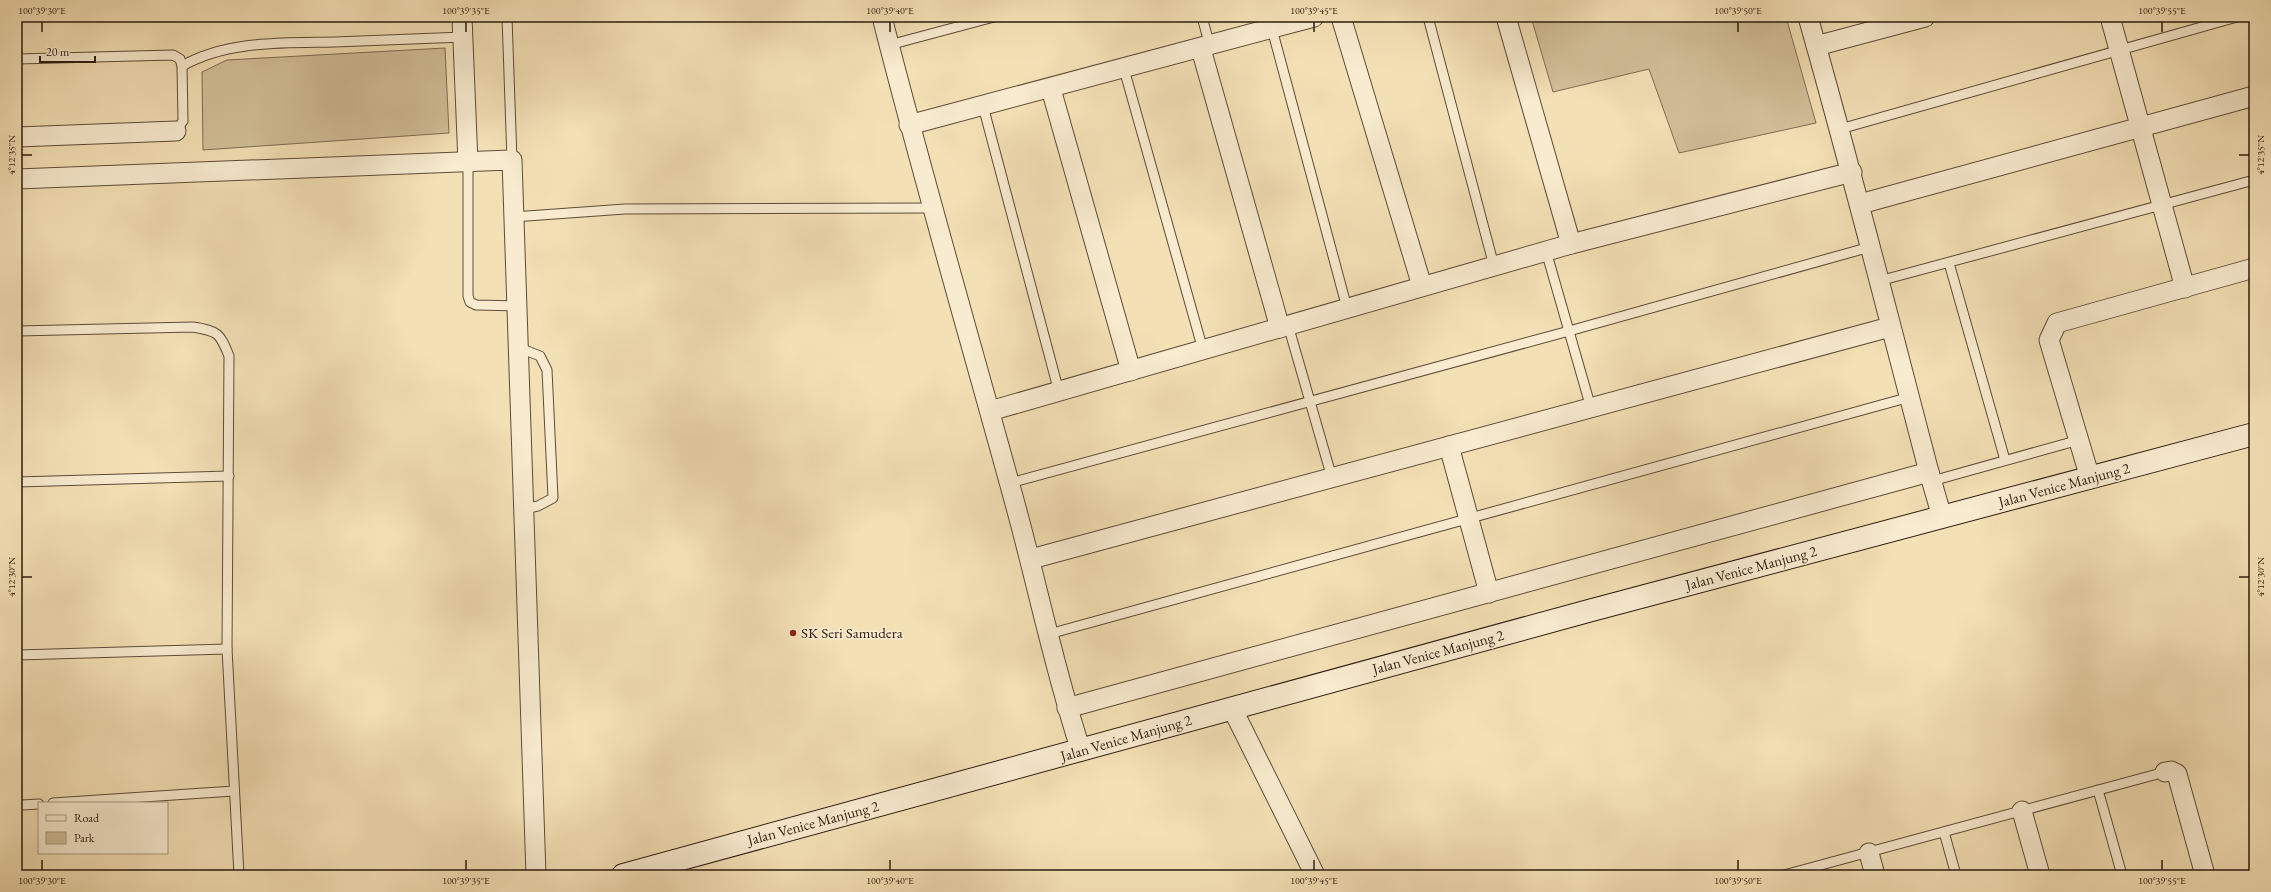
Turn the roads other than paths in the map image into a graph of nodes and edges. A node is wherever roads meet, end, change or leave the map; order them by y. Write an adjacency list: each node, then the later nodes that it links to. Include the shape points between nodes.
1 (462, 17): 15 (street)
2 (507, 17): 31 (lane)
3 (882, 17): 16 (street)
4 (994, 17): 16 (lane)
5 (1202, 17): 18 (lane)
6 (1314, 17): 14 (street)
7 (1341, 17): 47 (street)
8 (1428, 17): 44 (lane)
9 (1506, 17): 40 (street)
10 (1808, 17): 17 (street)
11 (1925, 17): 17 (street)
12 (2110, 17): 19 (street)
13 (2237, 17): 19 (lane)
14 (1272, 29): 18 (street); 50 (lane)
15 (463, 37): 21 (lane, via 292,43 225,49); 32 (street)
16 (889, 45): 26 (street)
17 (1816, 46): 28 (street)
18 (1206, 47): 22 (street); 51 (street)
19 (2119, 50): 27 (street); 28 (lane)
20 (17, 59): 21 (lane, via 173,55 180,59)
21 (182, 66): 29 (lane, via 183,121)
22 (1124, 69): 23 (street); 56 (lane)
23 (1051, 89): 25 (street); 57 (street)
24 (2254, 96): 27 (street)
25 (983, 106): 26 (street); 58 (lane)
26 (909, 125): 38 (street)
27 (2140, 128): 36 (street); 37 (street)
28 (1840, 129): 33 (street)
29 (176, 131): 30 (street)
30 (17, 137)
31 (512, 160): 32 (street); 39 (street)
32 (468, 163): 34 (street); 49 (lane, via 470,302 476,305)
33 (1852, 172): 36 (street); 40 (street)
34 (17, 178)
35 (2254, 180): 37 (lane)
36 (1860, 204): 41 (street)
37 (2161, 205): 43 (lane); 48 (street)
38 (932, 208): 39 (lane, via 625,209); 62 (street)
39 (513, 217): 49 (street)
40 (1571, 244): 42 (street)
41 (1870, 247): 46 (street); 54 (lane)
42 (1546, 251): 44 (street); 54 (lane)
43 (1949, 263): 46 (lane); 66 (lane)
44 (1494, 266): 47 (street)
45 (2254, 268): 48 (street)
46 (1879, 281): 52 (street)
47 (1422, 286): 50 (street)
48 (2185, 288): 64 (street, via 2057,323 2049,340)
49 (516, 306): 55 (street)
50 (1347, 308): 51 (street)
51 (1284, 326): 56 (street); 60 (lane)
52 (1890, 327): 59 (street); 61 (street)
53 (17, 331): 67 (lane, via 193,327 209,330 222,338 229,356)
54 (1569, 331): 60 (lane); 61 (lane)
55 (517, 347): 73 (street); 73 (lane, via 540,356 547,370 553,498 538,506)
56 (1204, 350): 57 (street)
57 (1131, 371): 58 (street)
58 (1059, 392): 62 (street)
59 (1910, 397): 68 (street); 75 (lane)
60 (1310, 402): 69 (lane); 72 (lane)
61 (1592, 408): 65 (street)
62 (990, 411): 72 (street)
63 (2254, 434): 70 (street, Jalan Venice Manjung 2)
64 (2079, 440): 66 (lane); 70 (street)
65 (1449, 446): 69 (street); 75 (street)
66 (2005, 460): 68 (lane)
67 (229, 476): 71 (lane); 79 (lane)
68 (1931, 476): 74 (street); 77 (street)
69 (1332, 478): 76 (street)
70 (2090, 478): 74 (street, Jalan Venice Manjung 2)
71 (17, 482)
72 (1010, 483): 76 (street)
73 (523, 509): 95 (street)
74 (1942, 517): 82 (street, Jalan Venice Manjung 2)
75 (1469, 520): 77 (street); 78 (lane)
76 (1031, 559): 78 (street)
77 (1489, 592): 81 (street)
78 (1049, 634): 81 (street)
79 (227, 649): 80 (lane); 86 (lane)
80 (17, 655)
81 (1067, 708): 83 (street)
82 (1232, 708): 83 (street, Jalan Venice Manjung 2); 97 (street)
83 (1081, 751): 96 (street, Jalan Venice Manjung 2)
84 (2165, 772): 85 (lane); 103 (street, via 2177,774)
85 (2098, 790): 90 (lane); 102 (lane)
86 (234, 791): 87 (lane); 94 (lane)
87 (68, 802)
88 (38, 804): 89 (lane)
89 (22, 805)
90 (2022, 811): 91 (lane); 101 (street)
91 (1944, 832): 92 (lane); 100 (lane)
92 (1869, 853): 93 (lane); 99 (street)
93 (1799, 873): 98 (lane)
94 (239, 875)
95 (536, 875)
96 (623, 875)
97 (1315, 875)
98 (1784, 875)
99 (1875, 875)
100 (1956, 875)
101 (2040, 875)
102 (2122, 875)
103 (2205, 875)

